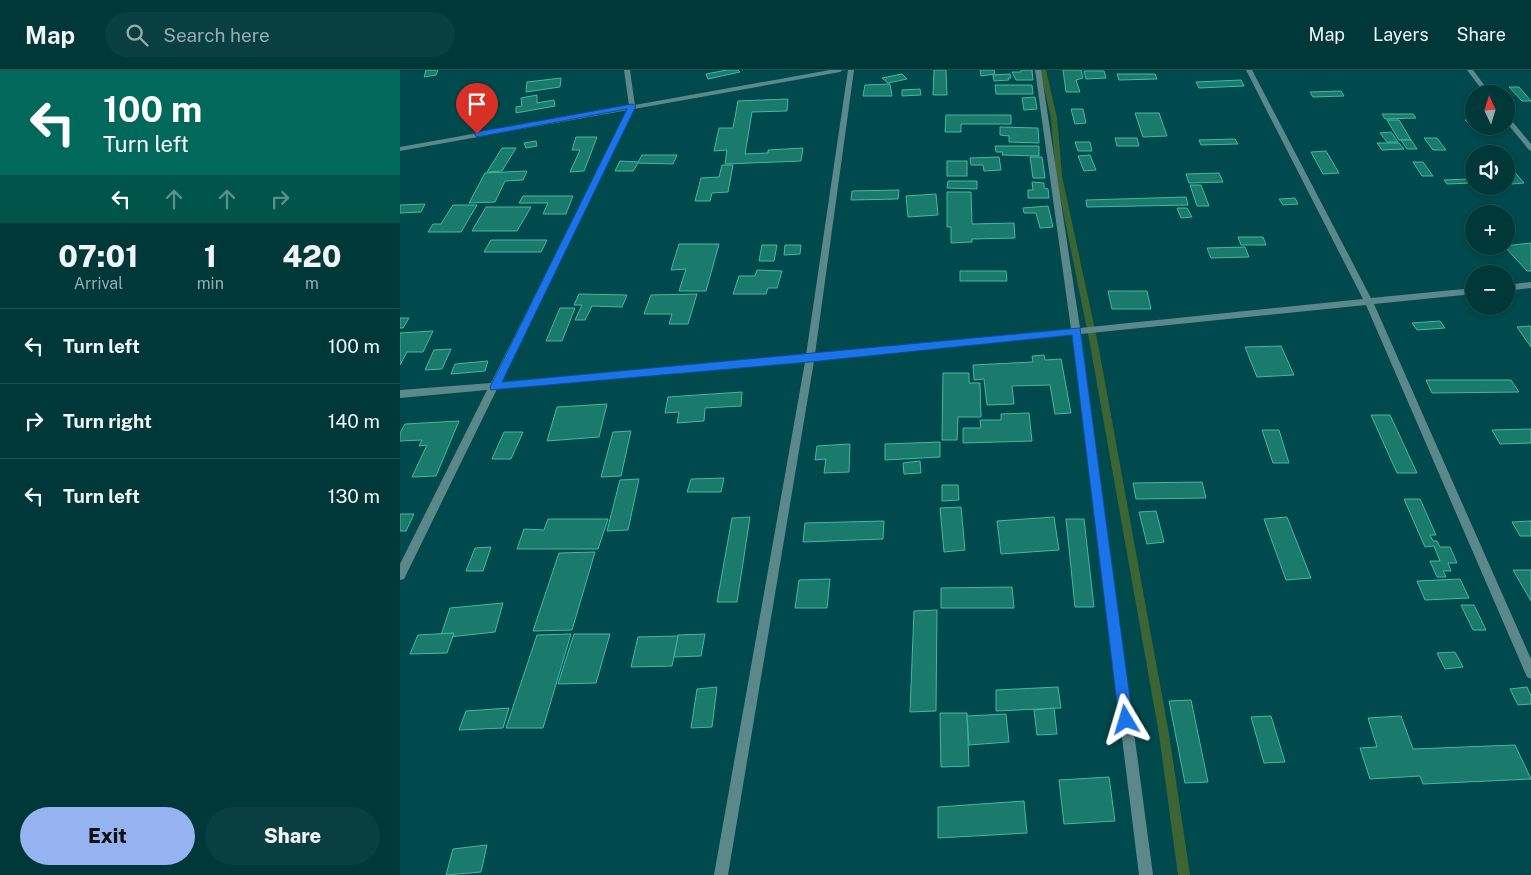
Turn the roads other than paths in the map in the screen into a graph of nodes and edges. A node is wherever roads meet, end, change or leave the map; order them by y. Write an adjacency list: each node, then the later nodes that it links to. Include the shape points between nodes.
1 (627, 70): 8 (street)
2 (840, 70): 8 (street)
3 (851, 70): 17 (street)
4 (1038, 70): 16 (street)
5 (1249, 70): 15 (street)
6 (1470, 70): 7 (street)
7 (1481, 85)
8 (632, 106): 10 (street); 18 (street)
9 (1515, 129): 11 (street)
10 (400, 149)
11 (1531, 149)
12 (1531, 285): 13 (street)
13 (1515, 287)
14 (1465, 292): 15 (street)
15 (1369, 302): 16 (street); 21 (street)
16 (1076, 331): 17 (street); 23 (street)
17 (810, 358): 18 (street); 22 (street)
18 (495, 387): 19 (street); 20 (street)
19 (400, 394)
20 (400, 575)
21 (1531, 673)
22 (721, 875)
23 (1146, 875)

